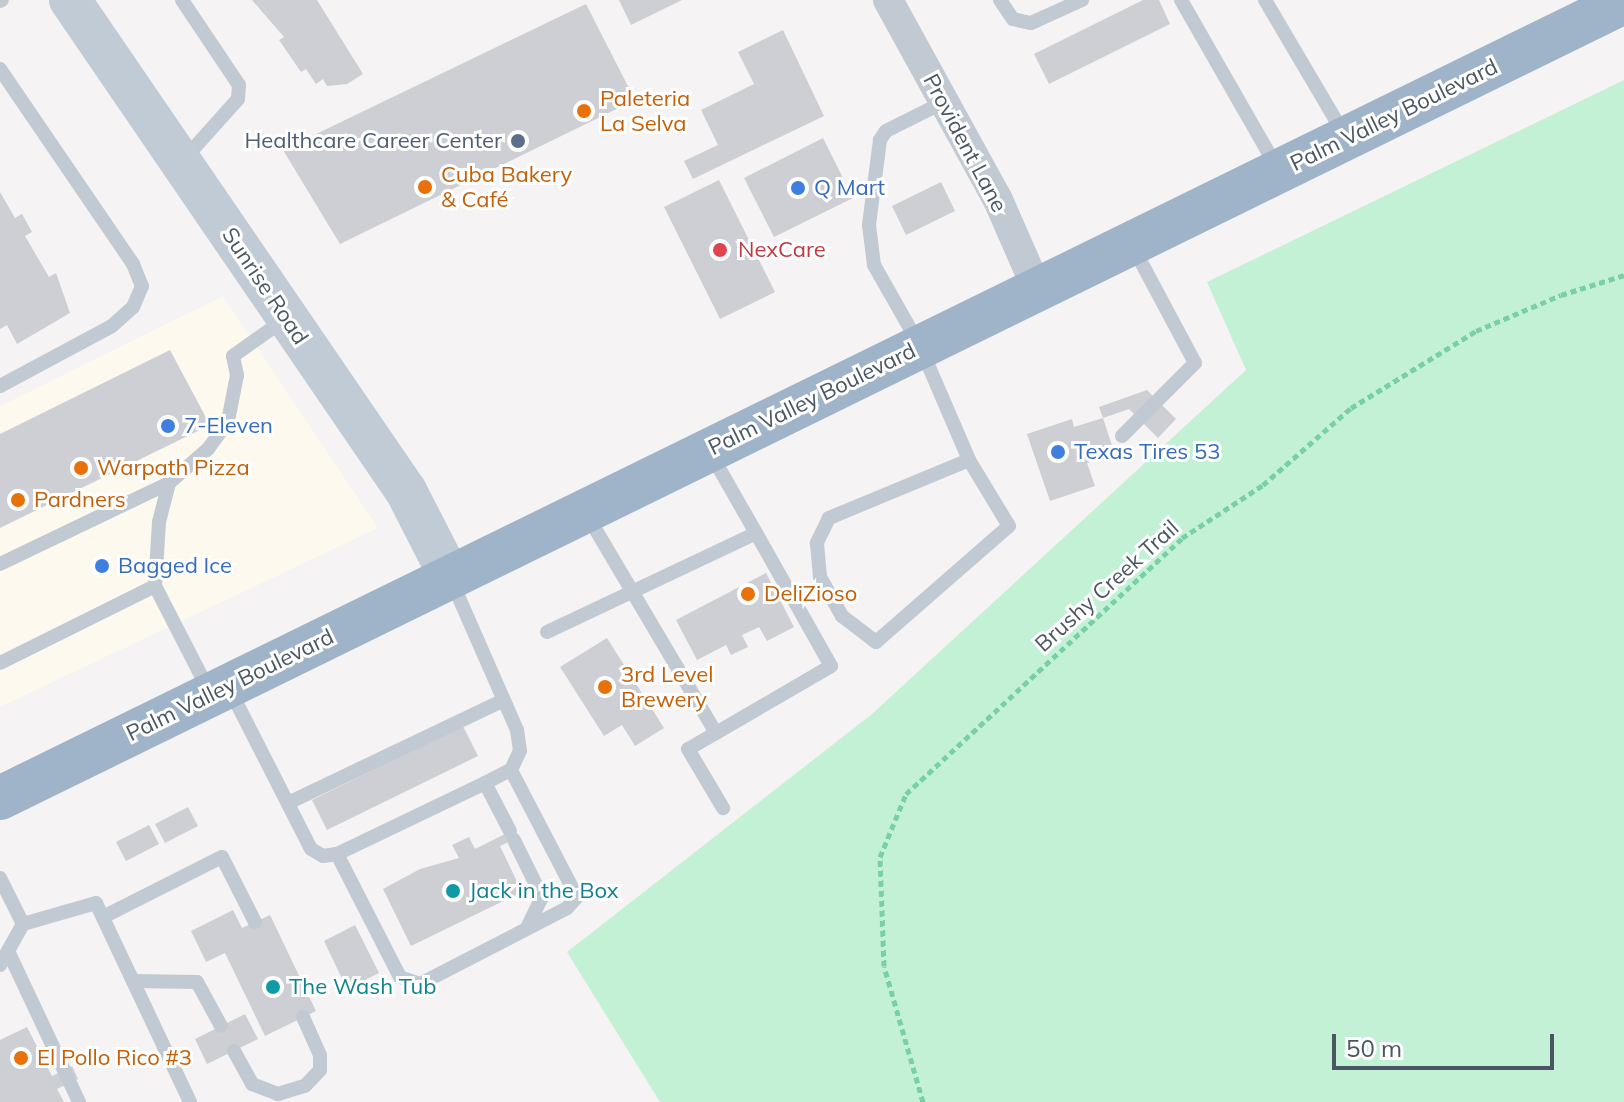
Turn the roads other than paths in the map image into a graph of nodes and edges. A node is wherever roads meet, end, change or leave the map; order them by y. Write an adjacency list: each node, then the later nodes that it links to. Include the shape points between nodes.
1 (70, 0): 12 (main road, Sunrise Road)
2 (182, 0): 12 (lane, via 239,85 238,99)
3 (1000, 0): 4 (lane, via 1013,19 1031,23)
4 (1082, 0)
5 (1181, 0): 13 (lane)
6 (891, 1): 10 (street, Provident Lane)
7 (1273, 2): 11 (lane)
8 (1601, 6): 11 (highway, Palm Valley Boulevard)
9 (0, 69): 18 (lane, via 133,264 142,286 133,307 112,326)
10 (944, 102): 15 (street, Provident Lane, via 998,200); 17 (lane, via 886,131 880,140 869,225 874,265)
11 (1346, 138): 13 (highway, Palm Valley Boulevard)
12 (181, 163): 16 (main road, Sunrise Road)
13 (1279, 171): 14 (highway, Palm Valley Boulevard)
14 (1131, 243): 15 (highway, Palm Valley Boulevard); 19 (lane, via 1195,363)
15 (1037, 289): 17 (highway, Palm Valley Boulevard)
16 (286, 318): 22 (lane, via 233,356 237,375 228,421 208,449); 26 (main road, Sunrise Road, via 406,491)
17 (920, 346): 20 (highway, Palm Valley Boulevard); 21 (lane)
18 (0, 386)
19 (1122, 436)
20 (708, 450): 23 (highway, Palm Valley Boulevard); 24 (lane)
21 (969, 460): 21 (lane, via 829,518 817,543 820,577 842,616 876,642 1009,526)
22 (169, 483): 25 (lane); 27 (lane, via 153,563)
23 (585, 511): 26 (highway, Palm Valley Boulevard); 28 (lane)
24 (756, 533): 28 (lane); 33 (lane, via 831,666)
25 (0, 564)
26 (450, 577): 31 (highway, Palm Valley Boulevard); 32 (lane)
27 (155, 586): 30 (lane); 31 (lane)
28 (633, 592): 29 (lane); 33 (lane)
29 (547, 632)
30 (0, 663)
31 (220, 690): 36 (highway, Palm Valley Boulevard); 37 (lane)
32 (504, 700): 34 (lane, via 520,751); 37 (lane)
33 (716, 733): 38 (lane, via 688,749)
34 (511, 770): 35 (lane); 44 (lane, via 577,890 573,903)
35 (485, 783): 39 (lane); 44 (lane, via 542,897)
36 (0, 798)
37 (288, 803): 39 (lane, via 311,849)
38 (723, 808)
39 (337, 854): 44 (lane, via 400,977 408,983 420,984)
40 (0, 878): 43 (lane)
41 (103, 917): 42 (lane, via 222,857); 43 (lane, via 96,903); 47 (lane)
42 (255, 922)
43 (23, 924): 45 (lane)
44 (525, 929)
45 (8, 951): 46 (lane); 51 (lane)
46 (0, 965)
47 (133, 981): 49 (lane, via 197,982); 52 (lane)
48 (303, 1017): 50 (lane, via 320,1055 320,1070 305,1086 278,1094 252,1084)
49 (221, 1026)
50 (234, 1051)
51 (79, 1102)
52 (190, 1102)

